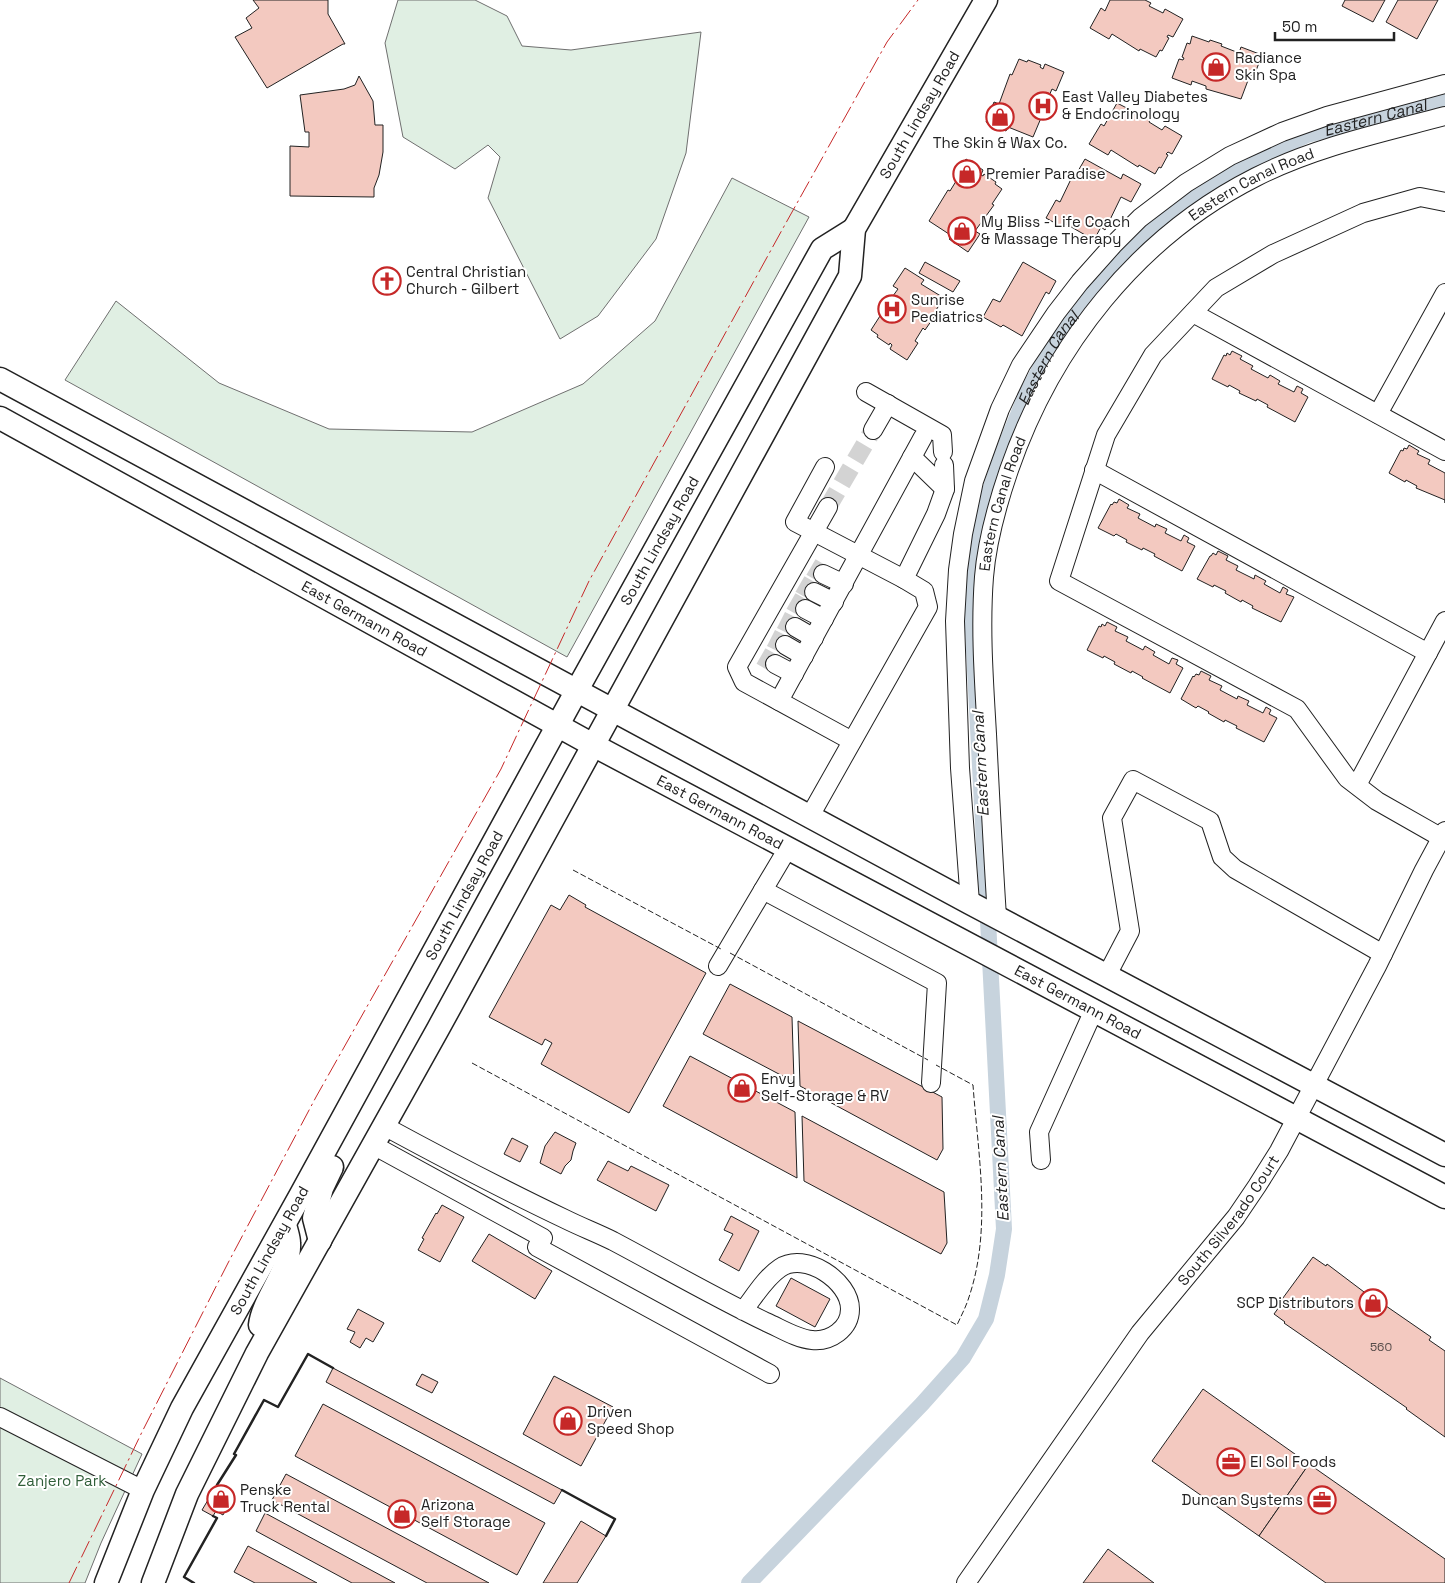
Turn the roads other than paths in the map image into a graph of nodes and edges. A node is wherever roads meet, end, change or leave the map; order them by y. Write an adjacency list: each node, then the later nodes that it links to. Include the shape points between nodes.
1 (986, 0): 5 (main road, South Lindsay Road)
2 (1445, 84): 49 (street, via 1327,116 1282,132 1230,156 1186,183 1140,218 1113,245 1056,313 1021,365 1000,409 974,481 958,570 955,620 960,768)
3 (1445, 116): 50 (street, Eastern Canal Road, via 1321,149 1256,177 1211,203 1162,240 1110,290 1057,365 1016,448 989,538 984,577 985,703)
4 (1445, 202): 7 (street, via 1420,197 1363,213 1273,254 1216,288)
5 (854, 229): 38 (main road, South Lindsay Road, via 822,249); 40 (main road, South Lindsay Road, via 850,276)
6 (1445, 293): 11 (street)
7 (1192, 313): 11 (street); 18 (street, via 1154,356 1106,435)
8 (0, 379): 38 (main road)
9 (866, 392): 10 (street)
10 (888, 404): 13 (street); 19 (street, via 942,435)
11 (1378, 414): 15 (street)
12 (0, 418): 41 (main road, East Germann Road)
13 (873, 430)
14 (923, 437): 16 (street)
15 (1445, 451)
16 (912, 457): 19 (street); 22 (street)
17 (825, 467): 21 (street, via 795,522)
18 (1094, 470): 34 (street); 44 (street, via 1059,581 1297,708 1347,778)
19 (945, 489): 24 (street)
20 (828, 507): 21 (street)
21 (813, 532): 22 (street); 23 (street)
22 (859, 556): 24 (street); 26 (street)
23 (810, 567): 25 (street); 26 (street)
24 (904, 579): 42 (street, via 924,591 928,607)
25 (800, 584): 27 (street); 28 (street)
26 (844, 584): 28 (street)
27 (791, 601): 29 (street); 30 (street)
28 (834, 602): 29 (street)
29 (824, 619): 33 (street)
30 (781, 620): 32 (street); 33 (street)
31 (1445, 621): 34 (street)
32 (771, 638): 35 (street); 36 (street)
33 (814, 638): 36 (street)
34 (1428, 653): 44 (street)
35 (761, 656): 37 (street); 39 (street, via 737,668 744,682)
36 (804, 656): 37 (street)
37 (794, 674): 39 (street)
38 (577, 690): 40 (main road); 41 (main road, South Lindsay Road)
39 (779, 702): 42 (street)
40 (613, 709): 43 (main road, South Lindsay Road); 45 (main road)
41 (558, 725): 43 (main road, East Germann Road); 57 (main road, South Lindsay Road)
42 (852, 741): 45 (street)
43 (593, 745): 47 (main road, East Germann Road); 59 (main road, South Lindsay Road)
44 (1357, 785): 46 (street, via 1377,801)
45 (810, 816): 49 (main road)
46 (1443, 834): 51 (street, South Silverado Court)
47 (788, 848): 48 (street); 54 (main road, East Germann Road)
48 (763, 890): 52 (street); 55 (street, via 936,983)
49 (970, 902): 50 (main road)
50 (997, 917): 53 (main road)
51 (1383, 954): 53 (street, via 1235,869 1222,857 1210,821 1132,780 1112,818 1130,931); 56 (street, South Silverado Court)
52 (718, 966)
53 (1107, 976): 56 (main road)
54 (1094, 1010): 58 (main road, East Germann Road); 61 (street, via 1039,1132)
55 (931, 1083)
56 (1313, 1085): 58 (street, South Silverado Court); 60 (main road)
57 (357, 1093): 63 (main road, South Lindsay Road); 64 (main road, via 345,1139 317,1202 314,1218)
58 (1296, 1119): 62 (main road, East Germann Road); 72 (street, South Silverado Court, via 1236,1217 1140,1333)
59 (378, 1136): 64 (main road, South Lindsay Road); 65 (street, via 441,1157); 67 (street, via 543,1238 537,1247)
60 (1445, 1155)
61 (1042, 1160)
62 (1445, 1197)
63 (285, 1224): 66 (main road, via 290,1244 281,1276 261,1316); 69 (main road, South Lindsay Road, via 182,1408)
64 (320, 1241): 66 (main road, South Lindsay Road)
65 (743, 1311): 65 (street, via 810,1340 826,1340 838,1334 847,1323 850,1310 842,1286 824,1271 806,1264 791,1264 781,1267 768,1278)
66 (257, 1353): 71 (main road, South Lindsay Road, via 188,1494)
67 (770, 1374)
68 (0, 1417): 69 (street)
69 (143, 1490): 70 (main road, South Lindsay Road)
70 (106, 1583)
71 (153, 1583)
72 (966, 1583)

